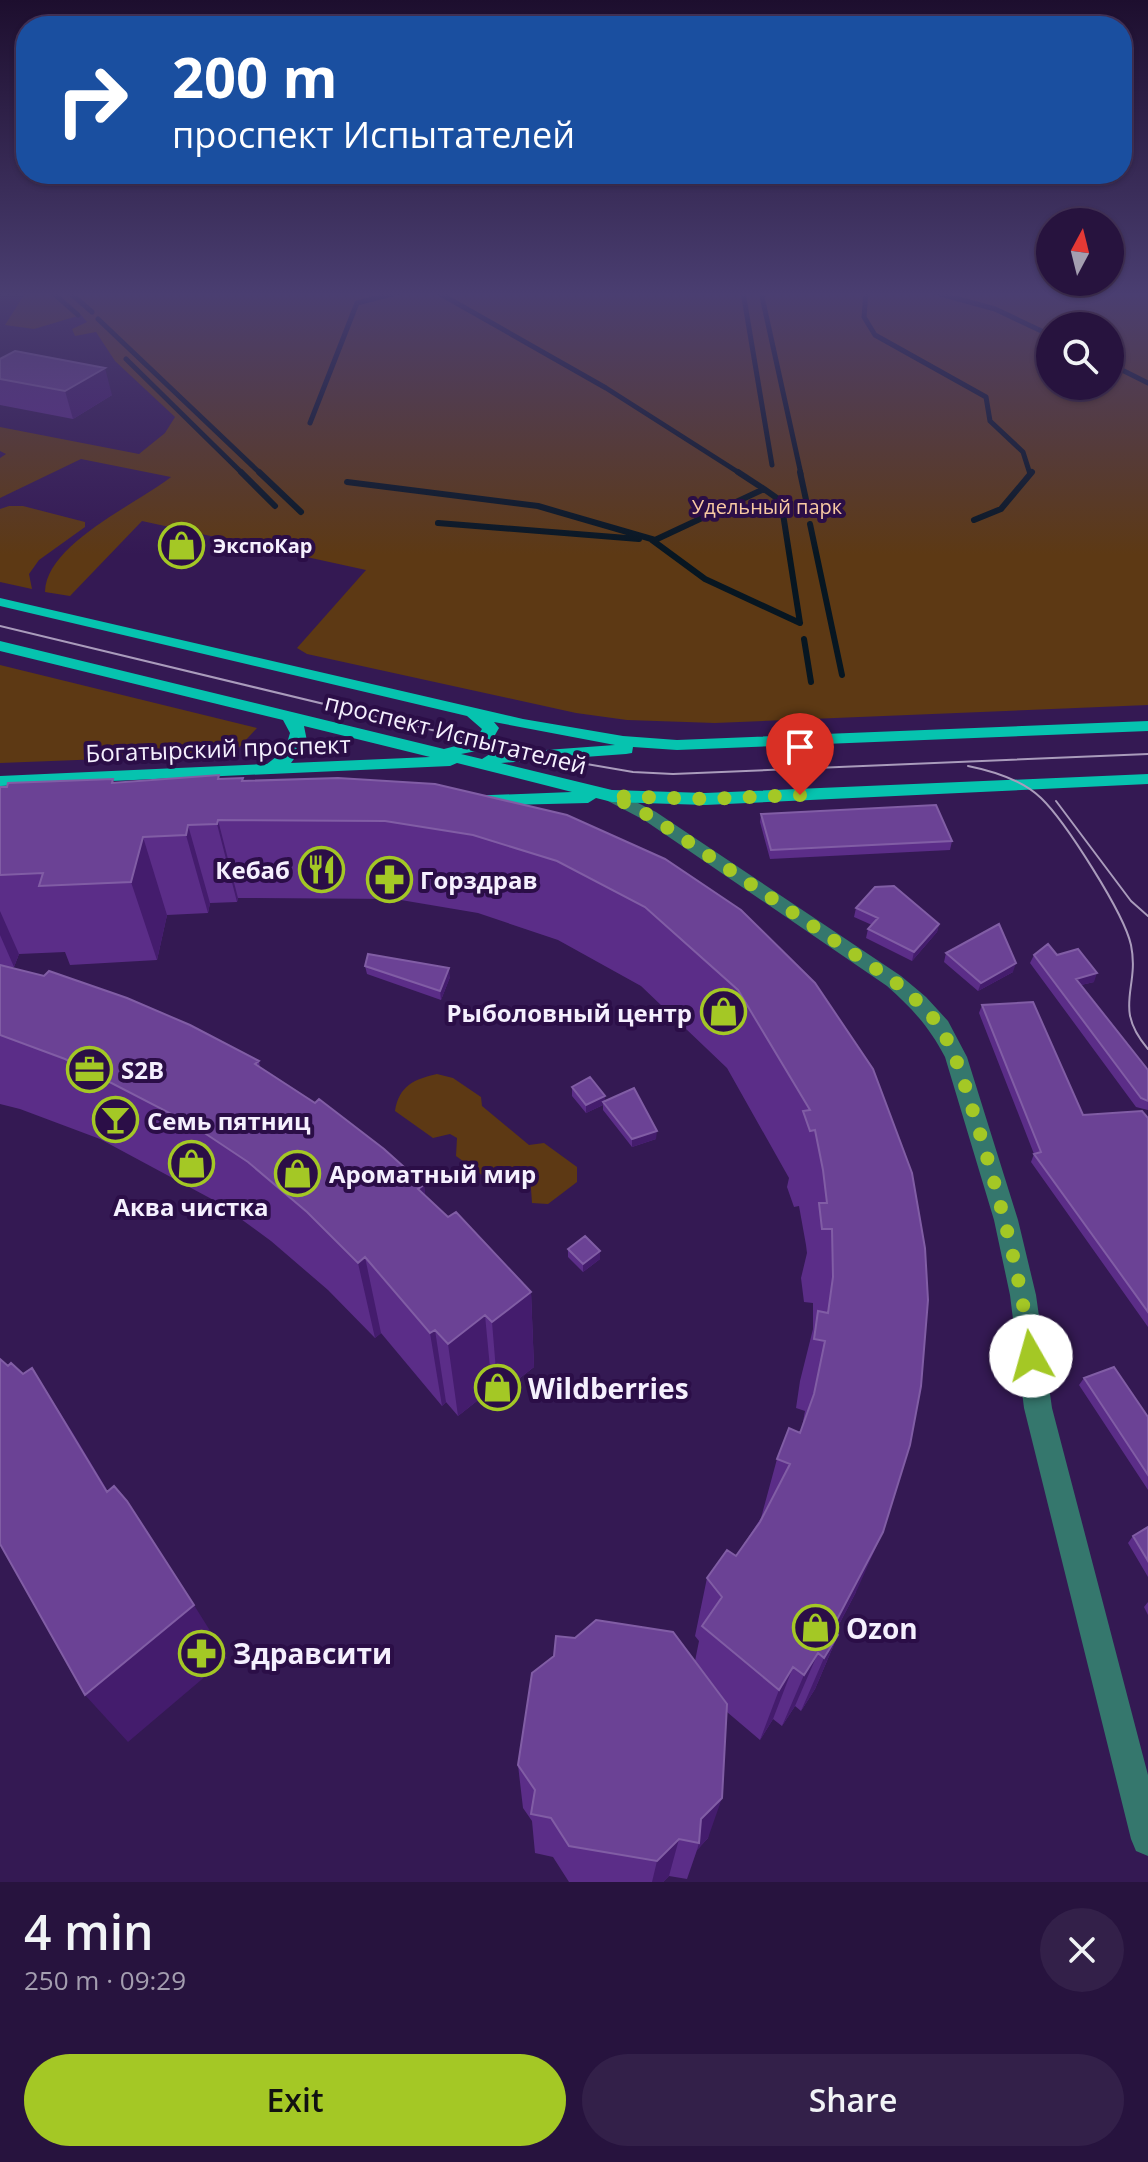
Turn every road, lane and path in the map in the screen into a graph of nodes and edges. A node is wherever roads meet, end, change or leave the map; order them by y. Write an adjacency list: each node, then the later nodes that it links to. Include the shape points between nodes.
1 (0, 602): 3 (main road, проспект Испытателей)
2 (0, 646): 4 (main road, проспект Испытателей)
3 (462, 710): 6 (main road, проспект Испытателей, via 623,741); 7 (main road, via 491,728 481,745)
4 (289, 717): 7 (main road, проспект Испытателей); 9 (main road, via 298,727 299,745)
5 (1148, 726): 6 (main road, проспект Испытателей)
6 (677, 745): 8 (main road, Богатырский проспект)
7 (424, 749): 8 (main road, проспект Испытателей)
8 (471, 760): 9 (main road, Богатырский проспект); 12 (main road, проспект Испытателей)
9 (269, 770): 11 (main road, Богатырский проспект)
10 (1148, 779): 12 (main road, проспект Испытателей, via 705,799)
11 (0, 781)
12 (612, 796): 13 (main road); 14 (street, via 650,816 894,981 940,1027 956,1057 1006,1220 1023,1295 1038,1408)
13 (454, 800)
14 (1148, 1839)

